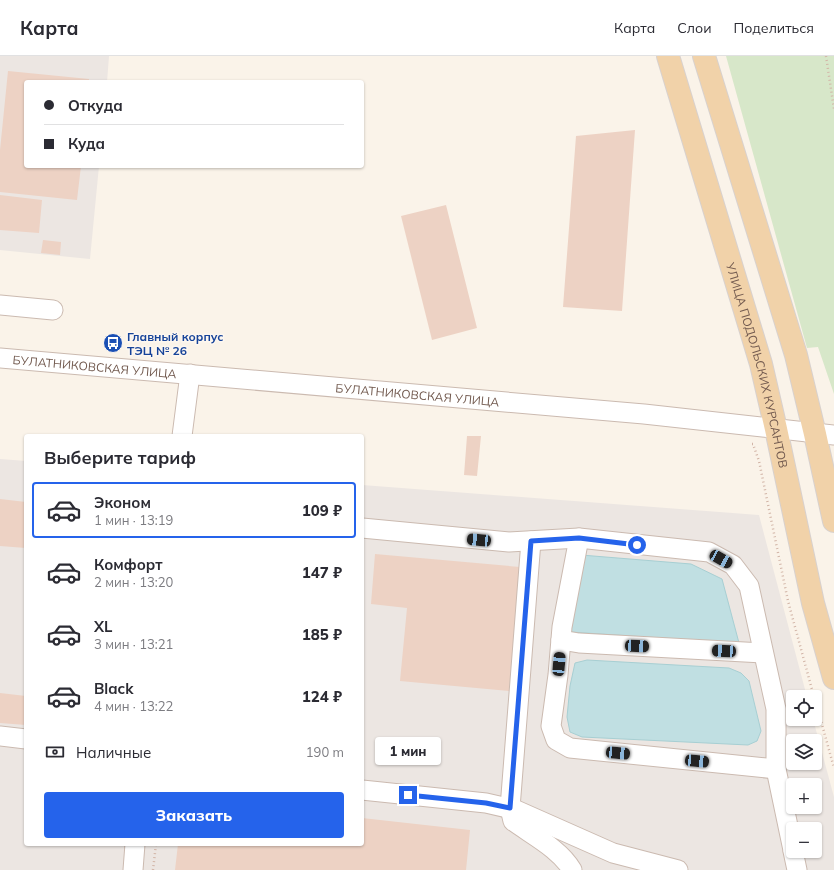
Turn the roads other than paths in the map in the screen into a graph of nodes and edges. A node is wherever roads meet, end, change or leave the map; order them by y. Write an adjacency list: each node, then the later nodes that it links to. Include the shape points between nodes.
1 (668, 56): 7 (main road, УЛИЦА ПОДОЛЬСКИХ КУРСАНТОВ, via 761,364)
2 (704, 56): 9 (main road, via 796,355)
3 (0, 305): 4 (street)
4 (53, 310)
5 (0, 358): 6 (street, БУЛАТНИКОВСКАЯ УЛИЦА)
6 (190, 374): 7 (street, БУЛАТНИКОВСКАЯ УЛИЦА, via 644,414); 8 (street)
7 (776, 429): 9 (street, БУЛАТНИКОВСКАЯ УЛИЦА); 16 (main road, УЛИЦА ПОДОЛЬСКИХ КУРСАНТОВ, via 813,603)
8 (182, 434)
9 (825, 434): 10 (main road)
10 (834, 521)
11 (364, 528): 13 (street, via 509,542)
12 (579, 538): 13 (street); 14 (street); 15 (street, via 709,552 733,566 749,586)
13 (531, 541): 21 (street)
14 (561, 640): 15 (street); 19 (street, via 551,726 556,740 570,748)
15 (763, 653): 19 (street, via 776,709)
16 (834, 678)
17 (0, 736): 18 (street)
18 (24, 739)
19 (776, 769): 22 (street)
20 (364, 790): 21 (street, via 486,803)
21 (510, 808): 26 (street, via 513,821 557,853); 27 (street, via 613,853)
22 (787, 822)
23 (135, 846): 25 (street)
24 (795, 858): 28 (street)
25 (133, 870)
26 (572, 870)
27 (678, 870)
28 (797, 870)

